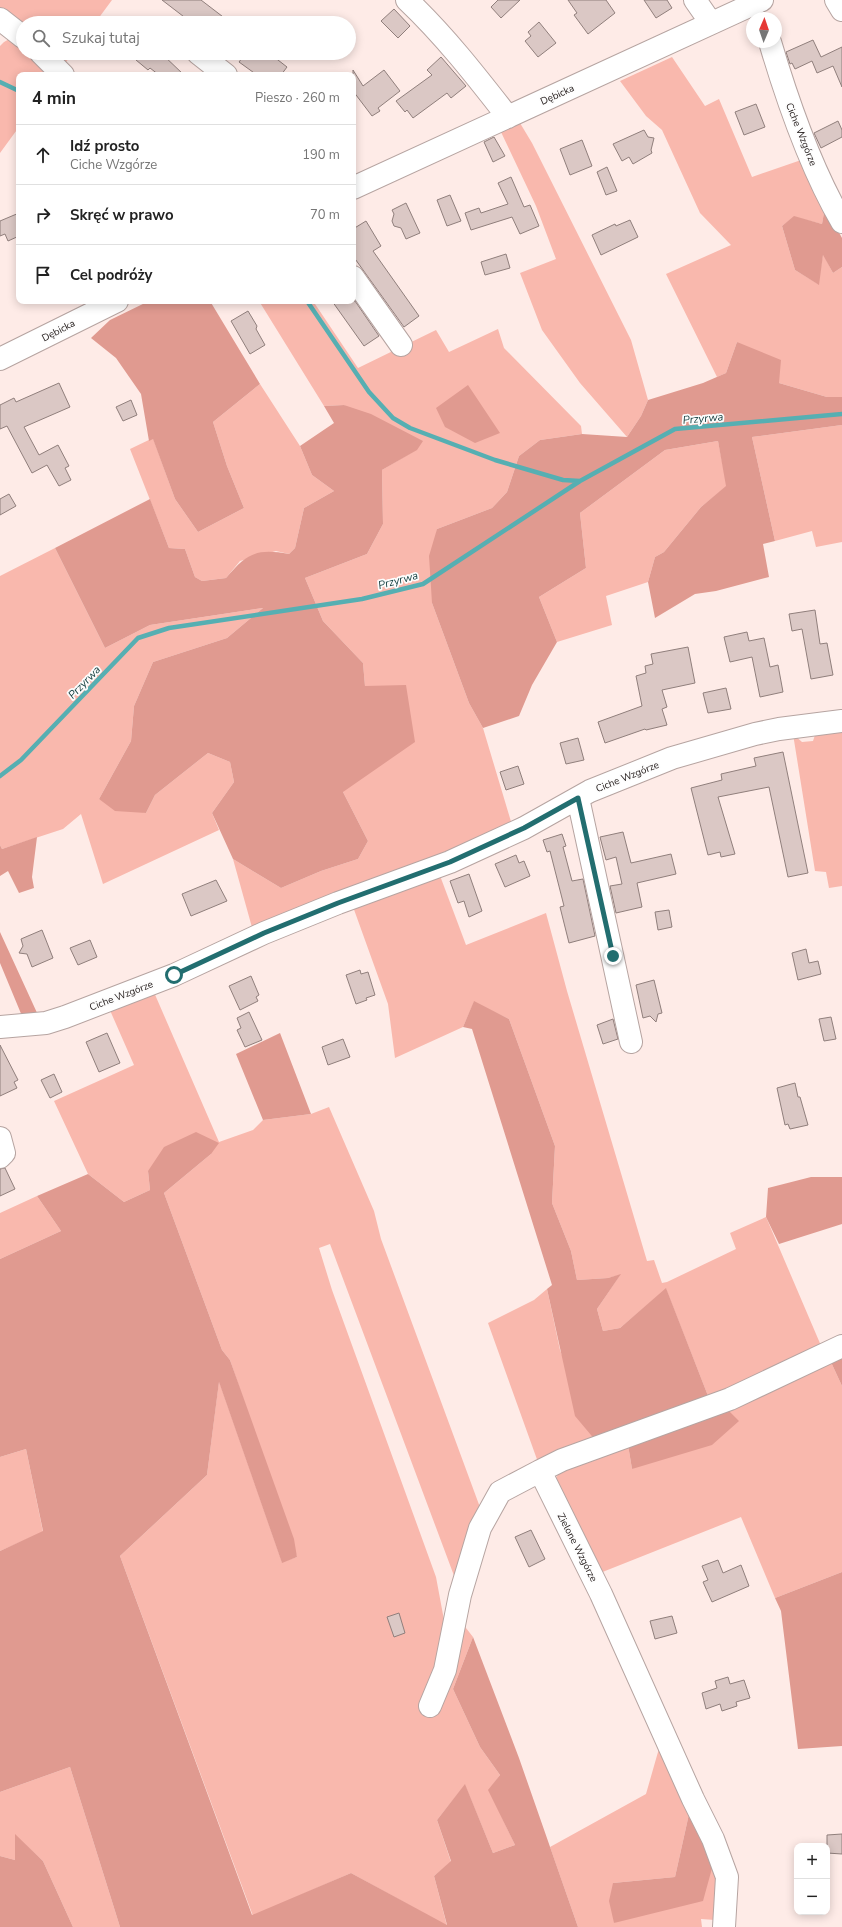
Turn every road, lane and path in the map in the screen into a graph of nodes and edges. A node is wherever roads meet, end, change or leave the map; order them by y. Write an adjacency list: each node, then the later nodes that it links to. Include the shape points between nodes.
1 (407, 0): 14 (street, via 431,22)
2 (695, 0): 7 (street)
3 (836, 0): 5 (street)
4 (761, 7): 7 (street, Dębicka)
5 (842, 10)
6 (0, 20): 8 (street)
7 (712, 23): 14 (street, Dębicka)
8 (16, 32)
9 (772, 48): 16 (street, Ciche Wzgórze, via 787,98 824,188)
10 (48, 60): 12 (street)
11 (207, 60): 13 (street)
12 (60, 72)
13 (222, 72)
14 (508, 117): 15 (street, Dębicka)
15 (356, 187)
16 (842, 222)
17 (356, 281): 19 (street)
18 (111, 304): 20 (street, Dębicka)
19 (401, 345)
20 (2, 355)
21 (842, 721): 22 (street, Ciche Wzgórze, via 779,729 701,749 638,771)
22 (578, 798): 23 (street, Ciche Wzgórze, via 524,828 456,859 264,933 166,978 46,1023); 24 (street)
23 (0, 1027)
24 (631, 1042)
25 (0, 1138): 26 (street, via 4,1153)
26 (0, 1157)
27 (842, 1346): 28 (street, via 730,1399 562,1460)
28 (540, 1471): 29 (street, via 500,1492 480,1528 460,1595 445,1670); 30 (street, Zielone Wzgórze, via 601,1594 713,1839 727,1877)
29 (430, 1706)
30 (724, 1927)

